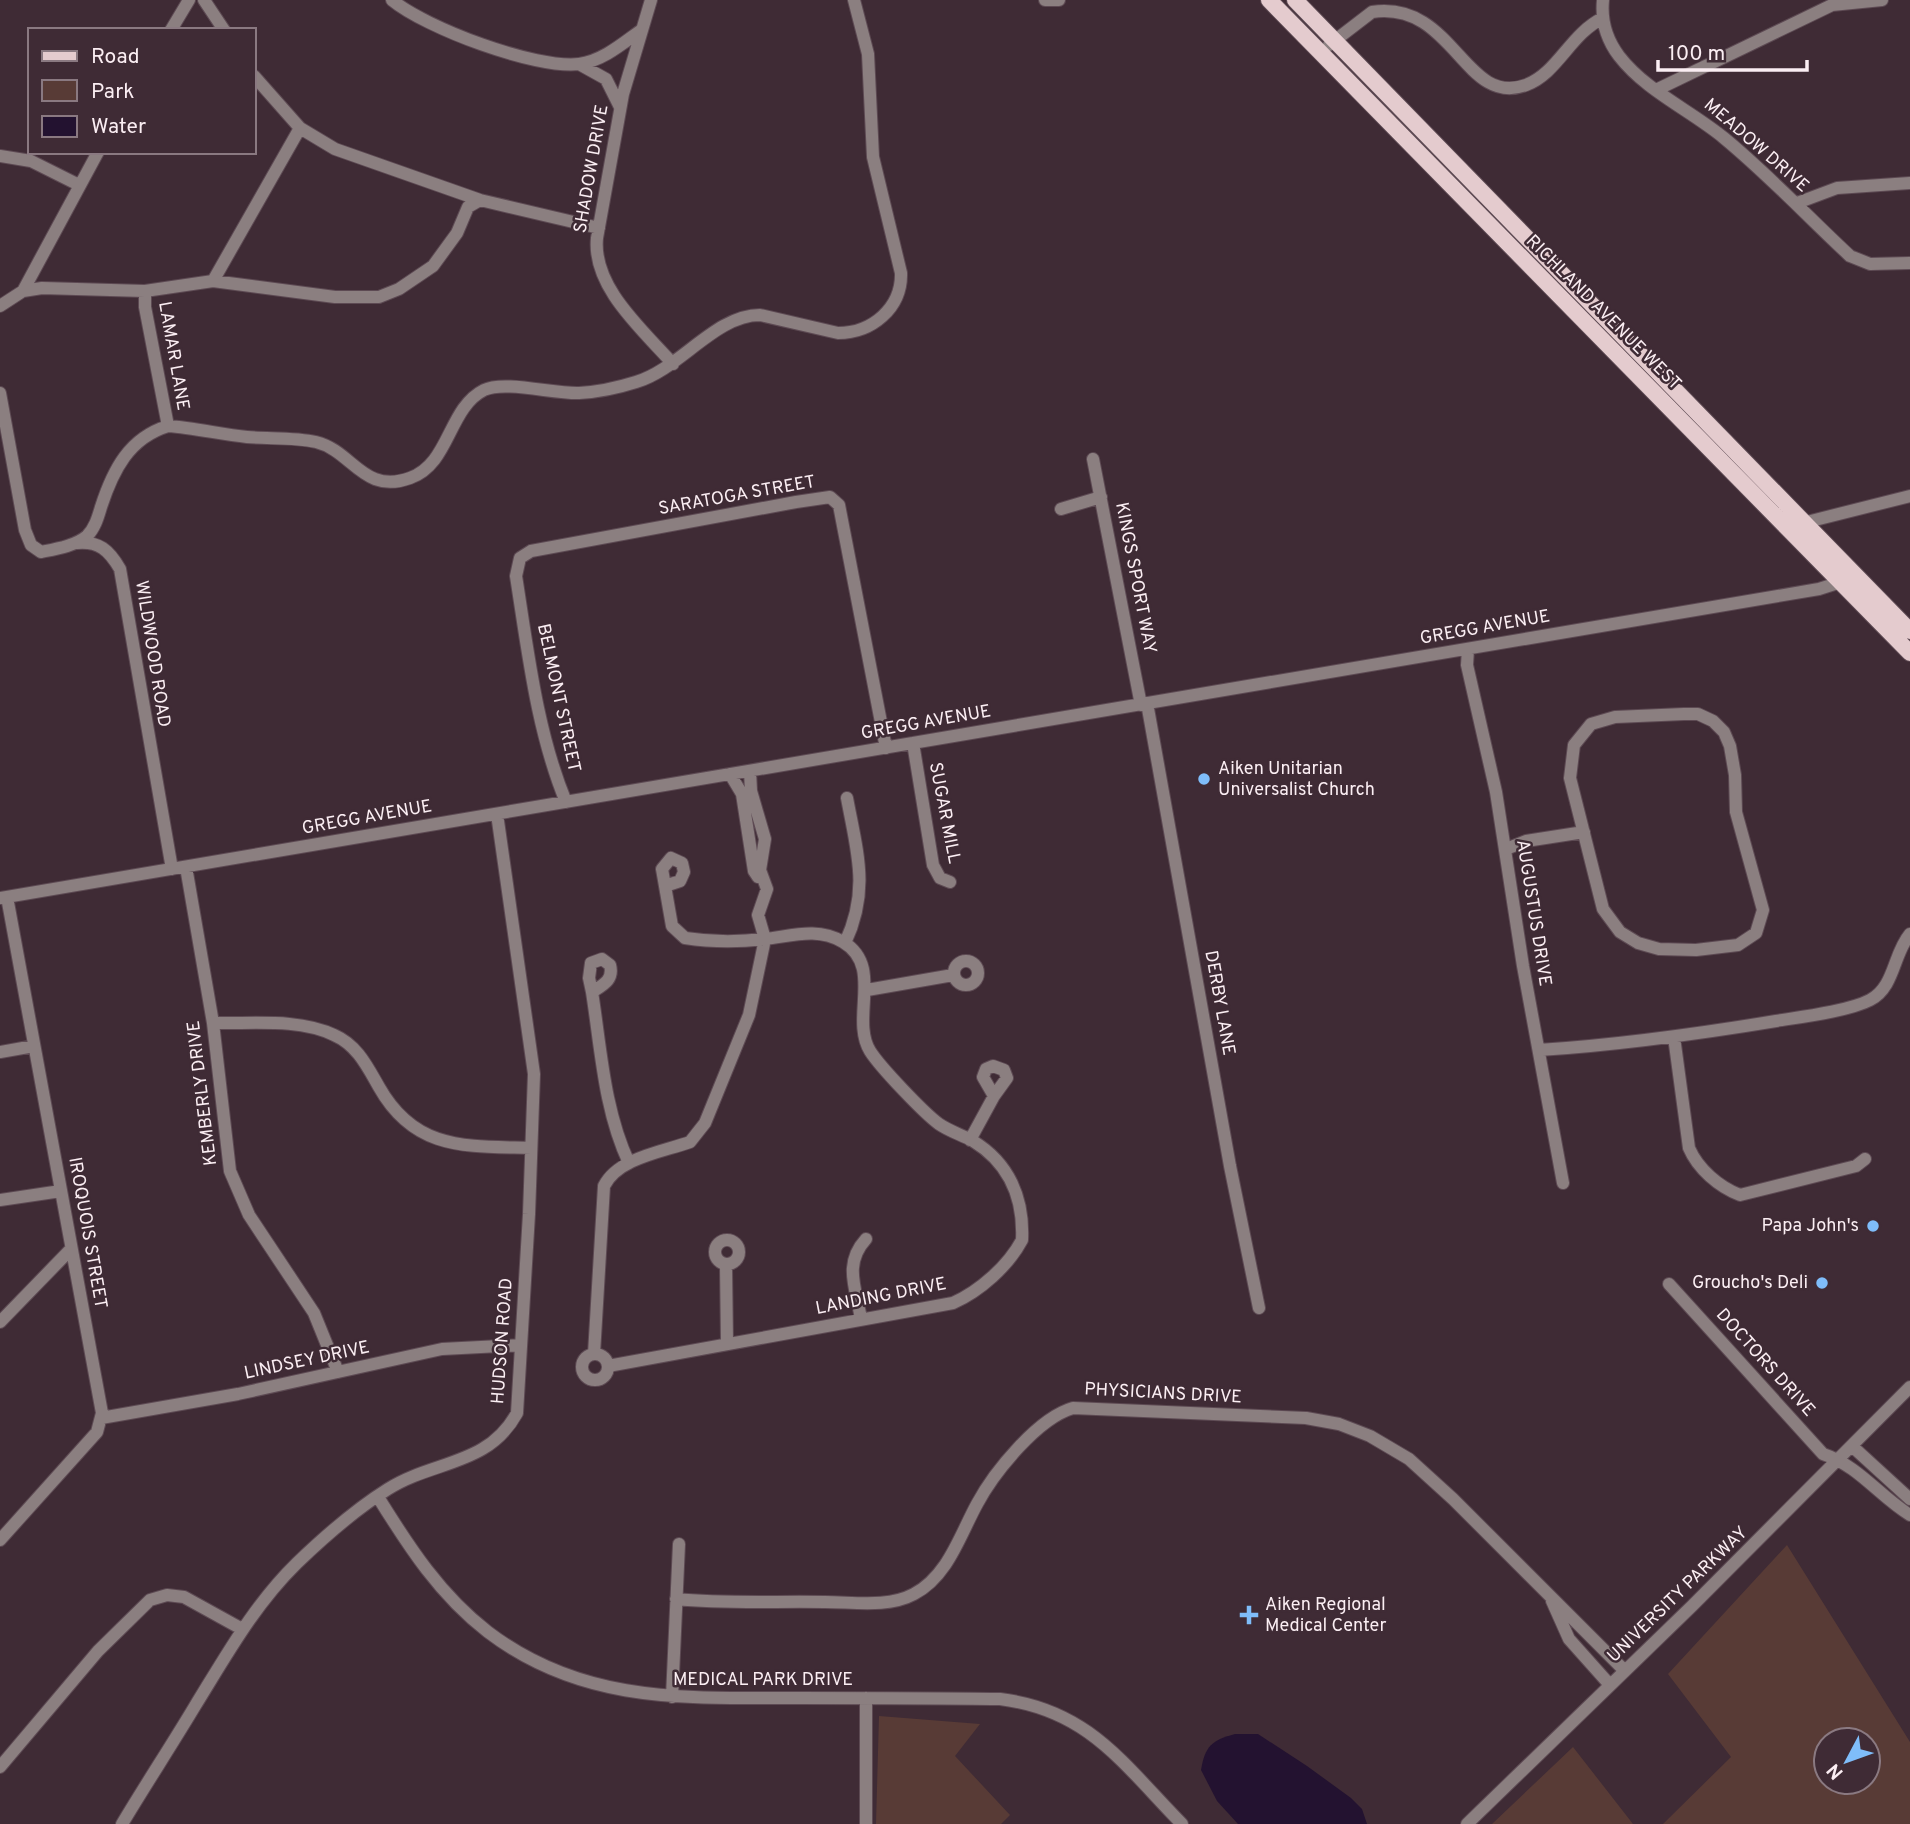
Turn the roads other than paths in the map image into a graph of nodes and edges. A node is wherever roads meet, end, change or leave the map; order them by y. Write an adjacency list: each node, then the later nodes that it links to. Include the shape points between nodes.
1 (189, 0): 13 (street)
2 (204, 0): 14 (street)
3 (392, 0): 18 (street, via 446,33 519,54)
4 (651, 0): 15 (street, SHADOW DRIVE)
5 (854, 0): 35 (street, via 868,54 873,158 900,267 898,296 877,321 849,333 816,330 760,315 739,318)
6 (1045, 0): 7 (street)
7 (1059, 0)
8 (1269, 0): 17 (main road, RICHLAND AVENUE WEST)
9 (1295, 0): 16 (main road, RICHLAND AVENUE WEST)
10 (1603, 0): 12 (street)
11 (1882, 0): 20 (street, via 1832,5)
12 (1603, 18): 16 (street, via 1581,31 1537,80 1510,89 1481,78 1437,26 1417,14 1371,12); 20 (street, MEADOW DRIVE, via 1618,55)
13 (172, 28)
14 (223, 28)
15 (640, 30): 18 (street, via 608,53); 21 (street, SHADOW DRIVE)
16 (1333, 41): 17 (street); 42 (main road, RICHLAND AVENUE WEST)
17 (1320, 52): 42 (main road, RICHLAND AVENUE WEST)
18 (579, 64): 21 (street, via 606,79)
19 (256, 78): 22 (street)
20 (1656, 90): 28 (street, MEADOW DRIVE, via 1724,138)
21 (620, 108): 29 (street, SHADOW DRIVE)
22 (300, 128): 27 (street, via 323,144 369,163); 31 (street)
23 (97, 154): 26 (street)
24 (0, 156): 26 (street, via 31,161)
25 (1910, 183): 28 (street, via 1837,188)
26 (79, 185): 32 (street)
27 (480, 200): 29 (street); 31 (street, via 468,208 433,266 388,294 335,297)
28 (1797, 203): 30 (street, MEADOW DRIVE, via 1856,260)
29 (599, 228): 35 (street, SHADOW DRIVE, via 596,247 602,274)
30 (1910, 262)
31 (213, 281): 33 (street)
32 (23, 291): 33 (street); 34 (street)
33 (145, 291): 37 (street, LAMAR LANE)
34 (0, 306)
35 (673, 364): 37 (street, via 639,381 592,392 488,388 471,400 439,454 425,468 410,478 391,481 373,480 316,442)
36 (0, 393): 43 (street, via 28,541 41,552)
37 (168, 426): 43 (street, via 150,432 126,454 95,525 86,537)
38 (1093, 459): 40 (street, KINGS SPORT WAY)
39 (1910, 496): 42 (street)
40 (1101, 497): 41 (street); 49 (street, KINGS SPORT WAY)
41 (1060, 509)
42 (1797, 526): 44 (main road, RICHLAND AVENUE WEST)
43 (73, 543): 60 (street, WILDWOOD ROAD, via 100,545 120,569)
44 (1850, 579): 46 (main road, RICHLAND AVENUE WEST); 47 (street, GREGG AVENUE, via 1819,589); 48 (main road, RICHLAND AVENUE WEST)
45 (520, 599): 51 (street, SARATOGA STREET, via 517,563 531,551 834,499 842,514); 55 (street, BELMONT STREET, via 552,767)
46 (1910, 631)
47 (1468, 649): 49 (street, GREGG AVENUE); 58 (street, AUGUSTUS DRIVE, via 1467,665)
48 (1910, 653)
49 (1144, 704): 50 (street, GREGG AVENUE); 88 (street, DERBY LANE)
50 (913, 743): 51 (street, GREGG AVENUE); 61 (street, SUGAR MILL, via 933,865 940,878)
51 (886, 748): 52 (street, GREGG AVENUE)
52 (750, 771): 53 (street, GREGG AVENUE); 63 (street, LANDING DRIVE, via 751,791 764,830 760,870)
53 (730, 774): 55 (street, GREGG AVENUE); 63 (street, via 742,794 754,871)
54 (847, 798): 67 (street, via 862,876 855,923)
55 (566, 802): 56 (street, GREGG AVENUE)
56 (497, 814): 59 (street, GREGG AVENUE); 78 (street, HUDSON ROAD, via 534,1074)
57 (1584, 832): 57 (street, via 1603,909 1627,938 1659,949 1696,950 1738,945 1761,925 1763,903 1746,859 1736,812 1730,746 1724,732 1707,717 1615,717 1585,730 1571,756 1570,778); 58 (street, via 1526,841)
58 (1506, 849): 74 (street, AUGUSTUS DRIVE)
59 (186, 867): 60 (street, GREGG AVENUE); 71 (street, KEMBERLY DRIVE)
60 (172, 869): 64 (street, GREGG AVENUE)
61 (950, 882)
62 (664, 886): 66 (street, via 671,922 685,939)
63 (767, 889): 66 (street, LANDING DRIVE, via 758,915)
64 (4, 898): 73 (street, IROQUOIS STREET)
65 (1910, 934): 72 (street, via 1898,948 1885,988 1869,1001 1810,1016)
66 (765, 939): 67 (street, via 804,933); 80 (street, LANDING DRIVE, via 749,1015 701,1130 690,1142)
67 (845, 943): 69 (street, LANDING DRIVE, via 860,964)
68 (953, 975): 69 (street)
69 (867, 990): 77 (street, LANDING DRIVE, via 863,1021 870,1051 926,1113)
70 (592, 992): 80 (street, via 607,1095)
71 (213, 1023): 78 (street, via 294,1025 334,1034 357,1052 388,1101 424,1135 468,1147); 95 (street, KEMBERLY DRIVE, via 224,1141 235,1186 249,1215 303,1292)
72 (1674, 1037): 74 (street); 79 (street, via 1689,1148 1695,1161 1727,1190 1740,1195 1856,1166)
73 (34, 1046): 75 (street); 82 (street, IROQUOIS STREET)
74 (1539, 1050): 81 (street, AUGUSTUS DRIVE)
75 (0, 1052)
76 (994, 1096): 77 (street)
77 (970, 1140): 89 (street, LANDING DRIVE, via 1003,1165 1014,1186 1023,1226 1017,1249 962,1299)
78 (531, 1148): 92 (street, HUDSON ROAD)
79 (1865, 1159)
80 (629, 1163): 93 (street, LANDING DRIVE, via 611,1175 603,1192)
81 (1563, 1183)
82 (61, 1191): 83 (street); 85 (street, IROQUOIS STREET)
83 (0, 1200)
84 (866, 1239): 89 (street, via 852,1263)
85 (71, 1249): 90 (street); 97 (street, IROQUOIS STREET, via 101,1396)
86 (726, 1266): 91 (street)
87 (1669, 1284): 99 (street, DOCTORS DRIVE, via 1822,1454)
88 (1259, 1308)
89 (861, 1319): 91 (street, LANDING DRIVE)
90 (0, 1322)
91 (727, 1342): 94 (street, LANDING DRIVE)
92 (521, 1345): 95 (street, LINDSEY DRIVE, via 442,1349); 100 (street, HUDSON ROAD, via 517,1413 498,1439 481,1452 410,1477)
93 (594, 1354): 94 (street); 94 (street, LANDING DRIVE, via 583,1365 587,1378 599,1379)
94 (608, 1366)
95 (338, 1372): 97 (street, LINDSEY DRIVE)
96 (1910, 1387): 98 (street, UNIVERSITY PARKWAY)
97 (101, 1418): 103 (street, via 97,1432)
98 (1853, 1447): 99 (street, UNIVERSITY PARKWAY); 101 (street)
99 (1839, 1460): 102 (street, DOCTORS DRIVE); 108 (street, UNIVERSITY PARKWAY)
100 (377, 1497): 107 (street, HUDSON ROAD, via 298,1562); 110 (street, MEDICAL PARK DRIVE, via 438,1586 508,1645 584,1681)
101 (1910, 1499)
102 (1910, 1515)
103 (0, 1540)
104 (679, 1544): 106 (street)
105 (1550, 1597): 106 (street, PHYSICIANS DRIVE, via 1409,1459 1354,1429 1306,1418 1079,1407 1048,1420 1017,1451 982,1494 942,1568 909,1597 878,1603); 108 (street, PHYSICIANS DRIVE); 109 (street, PHYSICIANS DRIVE, via 1569,1639)
106 (676, 1599): 110 (street)
107 (242, 1629): 112 (street, via 184,1597 150,1600 99,1651); 113 (street, HUDSON ROAD)
108 (1625, 1671): 109 (street, UNIVERSITY PARKWAY)
109 (1610, 1685): 116 (street, UNIVERSITY PARKWAY)
110 (671, 1697): 111 (street, MEDICAL PARK DRIVE)
111 (866, 1698): 114 (street); 115 (street, MEDICAL PARK DRIVE, via 1000,1699 1054,1710 1091,1733)
112 (0, 1768)
113 (122, 1824)
114 (866, 1824)
115 (1182, 1824)
116 (1467, 1824)

